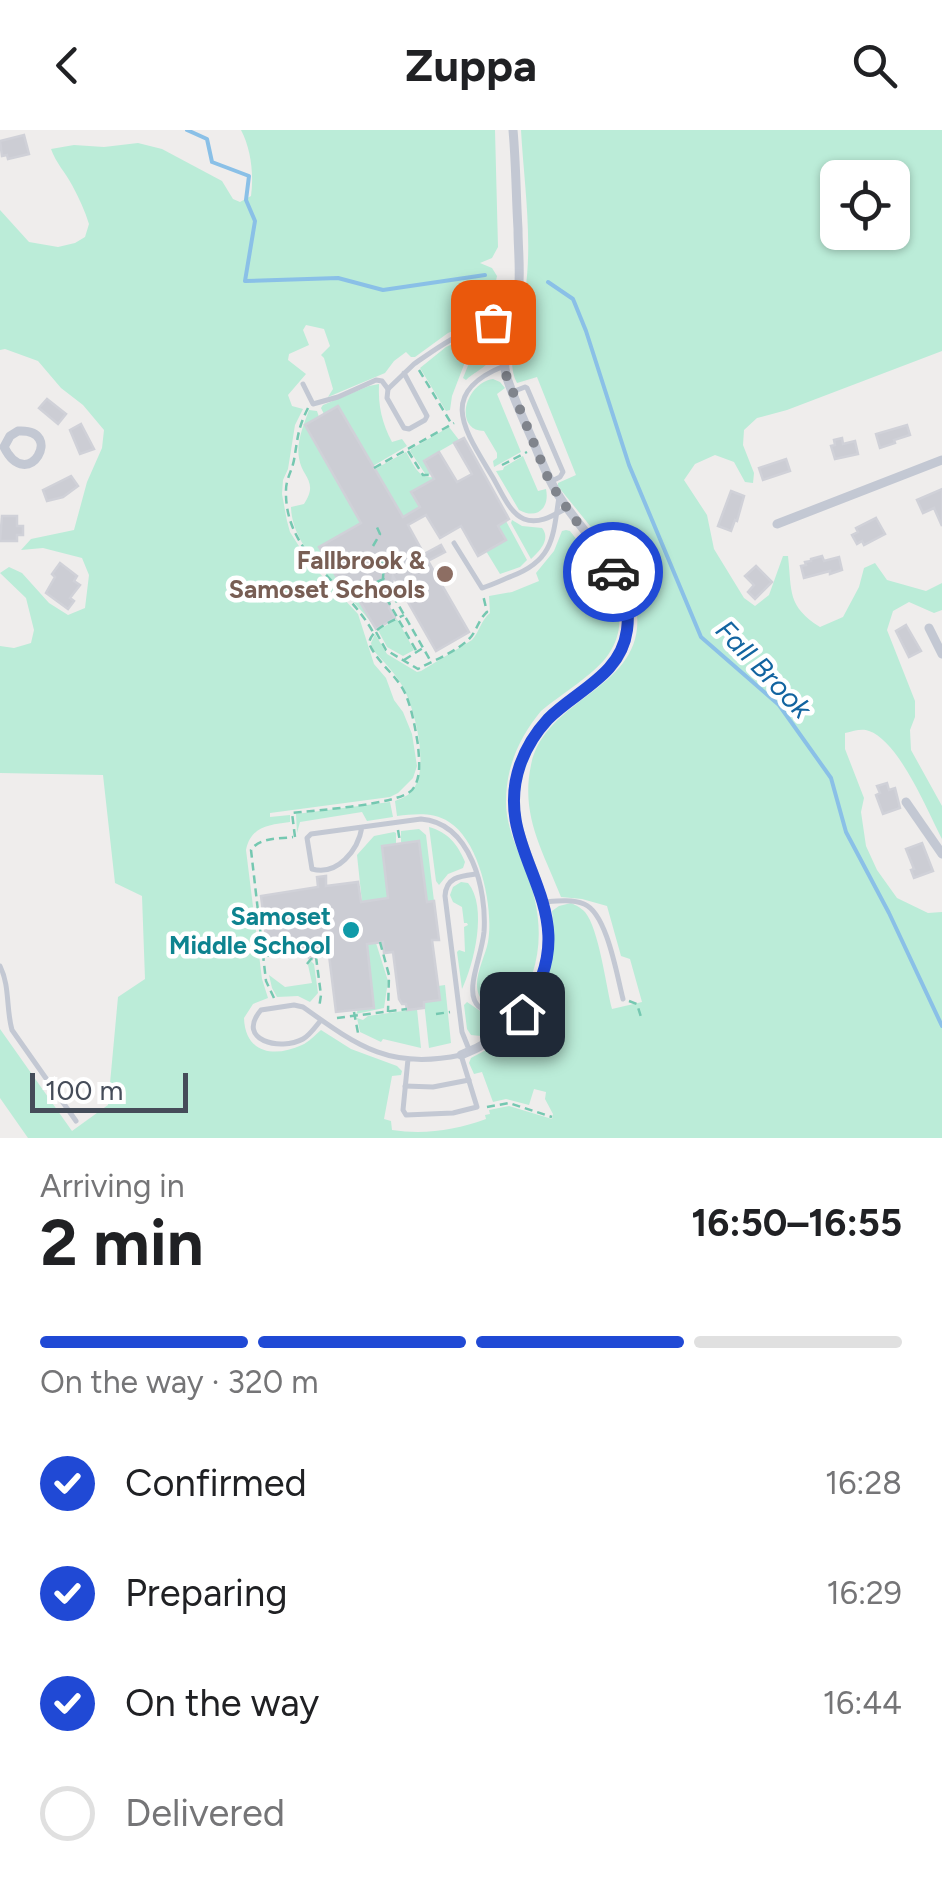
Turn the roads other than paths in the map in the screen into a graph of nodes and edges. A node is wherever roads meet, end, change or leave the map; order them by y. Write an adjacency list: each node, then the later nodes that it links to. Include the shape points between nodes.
1 (514, 130): 2 (street, via 519,282)
2 (511, 323): 3 (street); 4 (lane, via 460,334)
3 (504, 366): 7 (street); 13 (lane, via 478,377 466,391 464,423 513,510 525,520)
4 (404, 373): 6 (lane); 6 (lane, via 425,420 404,428)
5 (303, 384): 6 (lane, via 316,404 376,380)
6 (388, 389)
7 (512, 392): 10 (street); 10 (lane, via 528,388 563,472)
8 (2, 447): 8 (street, via 27,431 36,434 41,450 36,460 18,464)
9 (942, 460): 14 (street)
10 (550, 482): 11 (street)
11 (559, 497): 12 (street); 13 (lane)
12 (567, 508): 13 (lane); 22 (street, via 623,586 628,622 616,662 547,721 519,768 516,825)
13 (556, 514): 15 (lane, via 552,539 537,563 482,588)
14 (777, 524)
15 (454, 543)
16 (930, 628): 17 (street)
17 (942, 654)
18 (906, 802): 20 (street)
19 (362, 827): 19 (lane, via 308,835 312,869 339,866); 21 (lane, via 440,823 460,839)
20 (942, 854)
21 (476, 874): 24 (lane, via 484,932); 25 (lane, via 454,878 445,890)
22 (544, 902): 26 (lane, via 580,902 594,910); 27 (street, via 548,957)
23 (0, 966): 33 (lane, via 12,1030)
24 (472, 994): 25 (lane); 27 (lane, via 490,1013)
25 (457, 996): 29 (lane)
26 (623, 999)
27 (522, 1014): 29 (street)
28 (321, 1020): 28 (lane, via 294,1005 262,1010 254,1025 261,1041 275,1044 300,1040); 30 (lane, via 363,1047)
29 (466, 1053): 30 (lane); 31 (lane)
30 (408, 1059): 32 (lane)
31 (469, 1080): 32 (lane); 32 (lane, via 477,1107 439,1114 404,1114)
32 (406, 1086)
33 (76, 1121)

